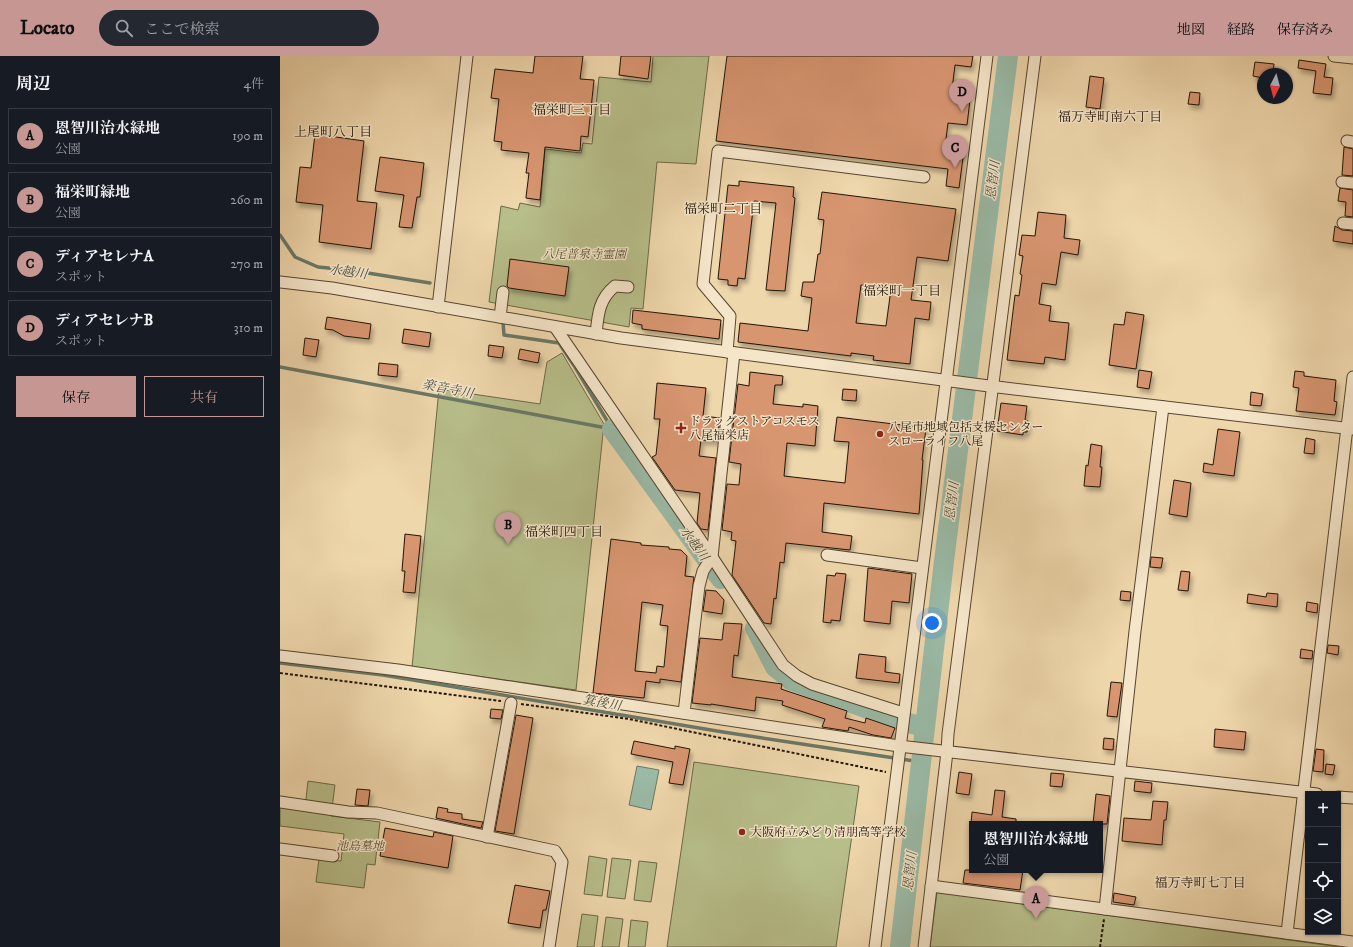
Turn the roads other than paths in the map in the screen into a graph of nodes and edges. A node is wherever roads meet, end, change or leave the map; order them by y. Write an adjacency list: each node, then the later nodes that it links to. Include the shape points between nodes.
1 (467, 56): 10 (street)
2 (987, 56): 16 (street)
3 (1035, 56): 17 (street)
4 (1334, 56): 5 (street)
5 (1353, 58)
6 (924, 177): 14 (street, via 718,151 703,284 730,316)
7 (280, 282): 10 (street, via 332,288)
8 (628, 286): 13 (street, via 615,286 607,292 598,312)
9 (503, 292): 11 (street)
10 (438, 307): 11 (street)
11 (500, 318): 12 (street)
12 (555, 327): 13 (street); 21 (street)
13 (596, 334): 14 (street)
14 (731, 352): 16 (street); 21 (street)
15 (1353, 377): 19 (street)
16 (950, 381): 17 (street); 22 (street)
17 (991, 386): 18 (street); 28 (street)
18 (1163, 407): 19 (street); 29 (street)
19 (1350, 428): 30 (street)
20 (827, 555): 22 (street)
21 (711, 558): 25 (street, via 703,571 699,586); 26 (street, via 783,665 812,684)
22 (922, 568): 26 (street)
23 (280, 656): 25 (street, via 398,670)
24 (511, 703): 34 (street)
25 (684, 713): 27 (street)
26 (904, 714): 27 (street)
27 (903, 746): 28 (street); 42 (street, via 896,774)
28 (945, 752): 29 (street); 37 (street)
29 (1120, 772): 30 (street); 38 (street)
30 (1304, 792): 39 (street)
31 (1341, 797): 32 (street)
32 (1353, 798)
33 (280, 802): 34 (street, via 348,812 376,813)
34 (487, 837): 41 (street, via 554,851 562,862)
35 (280, 849): 36 (street)
36 (333, 856)
37 (931, 886): 38 (street); 43 (street)
38 (1105, 910): 39 (street)
39 (1287, 933): 40 (street)
40 (1353, 942)
41 (549, 947)
42 (875, 947)
43 (924, 947)

